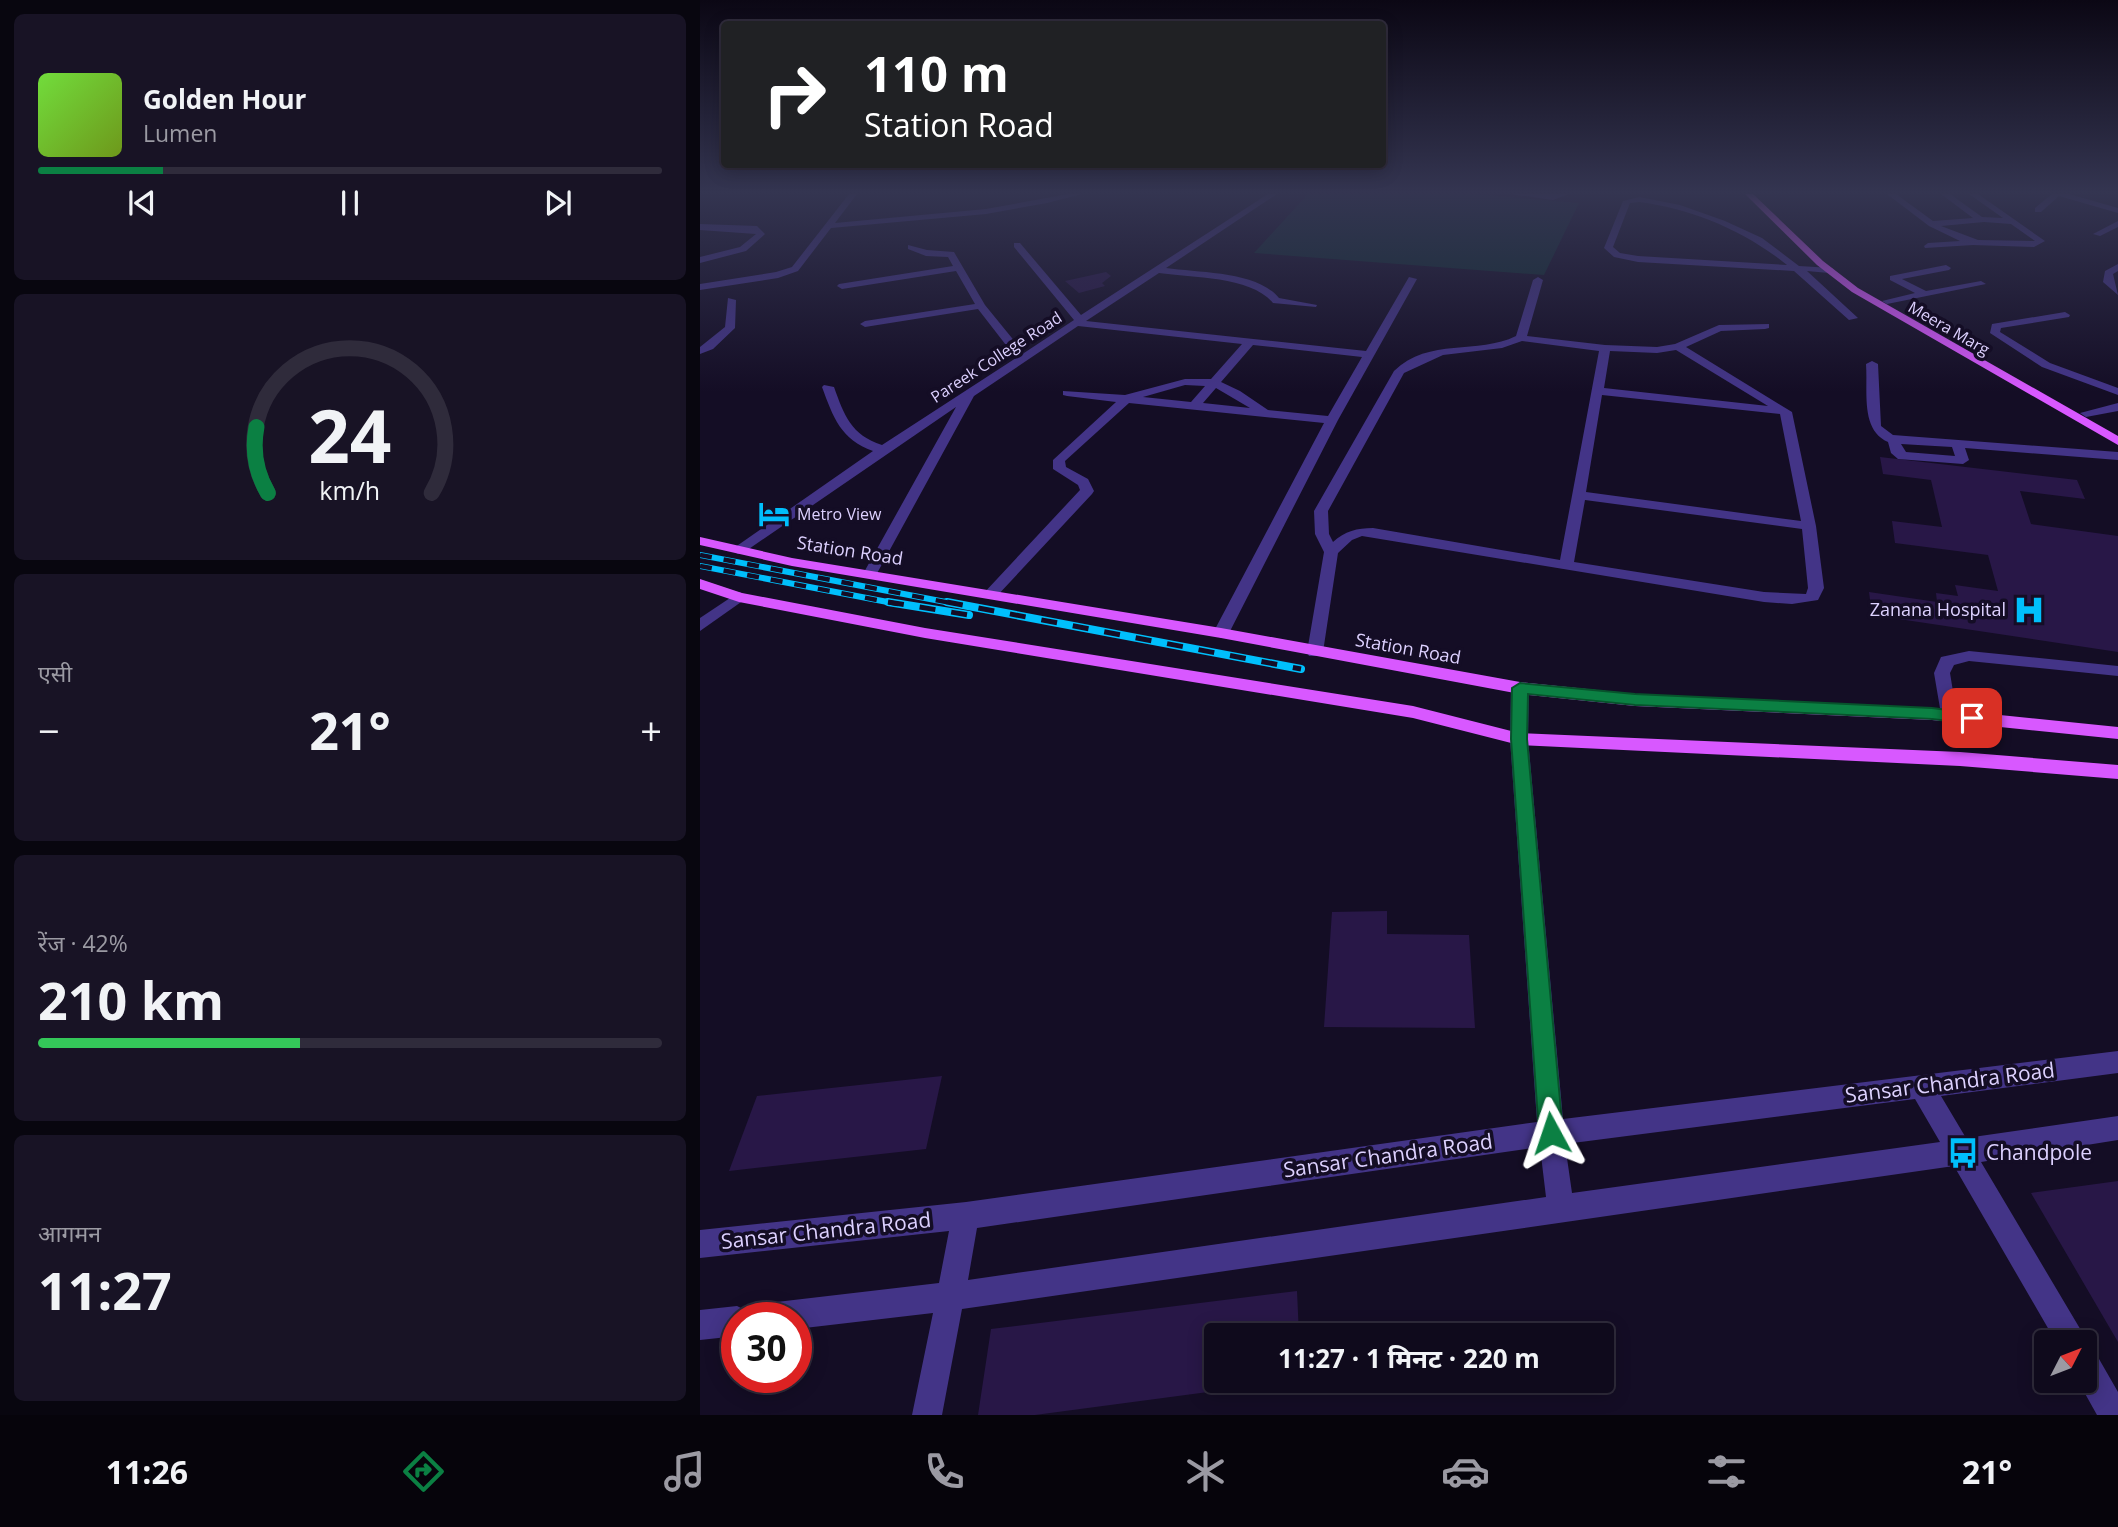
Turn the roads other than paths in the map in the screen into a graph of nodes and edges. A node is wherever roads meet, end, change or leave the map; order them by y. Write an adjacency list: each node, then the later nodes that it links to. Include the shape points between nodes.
1 (800, 260): 19 (street, via 790,272)
2 (954, 260): 10 (street)
3 (1029, 260): 28 (street)
4 (1171, 260): 13 (street, Pareek College Road)
5 (1655, 260): 12 (street)
6 (1785, 260): 12 (street)
7 (1819, 260): 14 (main road, Meera Marg)
8 (1833, 260): 23 (main road, Meera Marg)
9 (2118, 267): 20 (street, via 2108,273 2108,282)
10 (959, 268): 18 (street); 25 (street)
11 (1946, 268): 21 (street, via 1893,278)
12 (1796, 269): 14 (street); 27 (street)
13 (1156, 270): 24 (street, via 1248,282 1267,290 1276,301); 28 (street, Pareek College Road)
14 (1829, 270): 53 (main road, Meera Marg, via 1901,318)
15 (1412, 279): 36 (street)
16 (1538, 280): 31 (street)
17 (1981, 284): 21 (street)
18 (842, 286)
19 (700, 287)
20 (2118, 292)
21 (1925, 294): 23 (street)
22 (731, 300): 35 (street, via 730,328)
23 (1887, 301): 50 (main road, Meera Marg)
24 (1312, 305)
25 (981, 306): 29 (street); 37 (street)
26 (2064, 315): 42 (street, via 1996,326 1996,333 2046,365)
27 (1853, 318)
28 (1078, 322): 32 (street); 37 (street, Pareek College Road)
29 (865, 324)
30 (1765, 326): 33 (street, via 1719,328)
31 (1521, 338): 34 (street); 60 (street, via 1445,351 1415,360 1400,371 1321,511 1322,534)
32 (1250, 342): 36 (street); 39 (street)
33 (1678, 347): 34 (street); 48 (street)
34 (1605, 348): 41 (street)
35 (700, 351)
36 (1369, 355): 51 (street)
37 (1022, 358): 43 (street, Pareek College Road)
38 (1872, 364): 55 (street, via 1875,426 1894,440 1897,453 1903,456 1963,460 1958,446)
39 (1215, 383): 45 (street, via 1185,382); 46 (street); 49 (street)
40 (828, 387): 54 (street, via 843,427 860,443)
41 (1597, 391): 48 (street); 56 (street)
42 (2118, 392)
43 (969, 393): 54 (street, Pareek College Road); 62 (street)
44 (1067, 393): 45 (street)
45 (1126, 400): 46 (street); 64 (street, via 1059,460 1062,471 1080,479 1087,491)
46 (1195, 406): 49 (street)
47 (2118, 407): 50 (street)
48 (1786, 412): 57 (street)
49 (1266, 414): 51 (street)
50 (2086, 414): 52 (main road, Meera Marg)
51 (1332, 420): 67 (street)
52 (2118, 431)
53 (2118, 441)
54 (883, 450): 59 (street, Pareek College Road)
55 (2118, 456)
56 (1579, 495): 57 (street); 61 (street)
57 (1809, 526): 61 (street, via 1816,588 1813,597 1805,601)
58 (700, 541): 59 (main road, Station Road)
59 (738, 550): 62 (main road, Station Road)
60 (1331, 552): 61 (street, via 1348,537 1373,532); 68 (street)
61 (1566, 566)
62 (870, 574): 64 (main road, Station Road)
63 (700, 584): 65 (main road)
64 (991, 594): 67 (main road, Station Road)
65 (739, 597): 66 (street); 73 (main road, via 925,633 1413,712)
66 (700, 626)
67 (1220, 633): 68 (main road, Station Road)
68 (1315, 652): 70 (main road, Station Road)
69 (2118, 671): 71 (street, via 1958,657 1947,661 1942,673)
70 (1520, 688): 71 (main road, Station Road, via 1635,700); 73 (street)
71 (1948, 716): 72 (main road, Station Road)
72 (2118, 733)
73 (1519, 739): 74 (main road, via 1960,759); 78 (street)
74 (2118, 772)
75 (2118, 1062): 76 (street, Sansar Chandra Road)
76 (1922, 1087): 78 (street, Sansar Chandra Road); 79 (street)
77 (2118, 1128): 79 (street)
78 (1551, 1133): 80 (street); 81 (street, Sansar Chandra Road)
79 (1963, 1153): 80 (street); 87 (street)
80 (1561, 1208): 83 (street)
81 (966, 1216): 82 (street, Sansar Chandra Road); 83 (street)
82 (700, 1244)
83 (950, 1298): 84 (street); 89 (street)
84 (812, 1313)
85 (721, 1323): 86 (street)
86 (700, 1325)
87 (2065, 1330)
88 (2097, 1386): 90 (street)
89 (928, 1415)
90 (2114, 1415)

